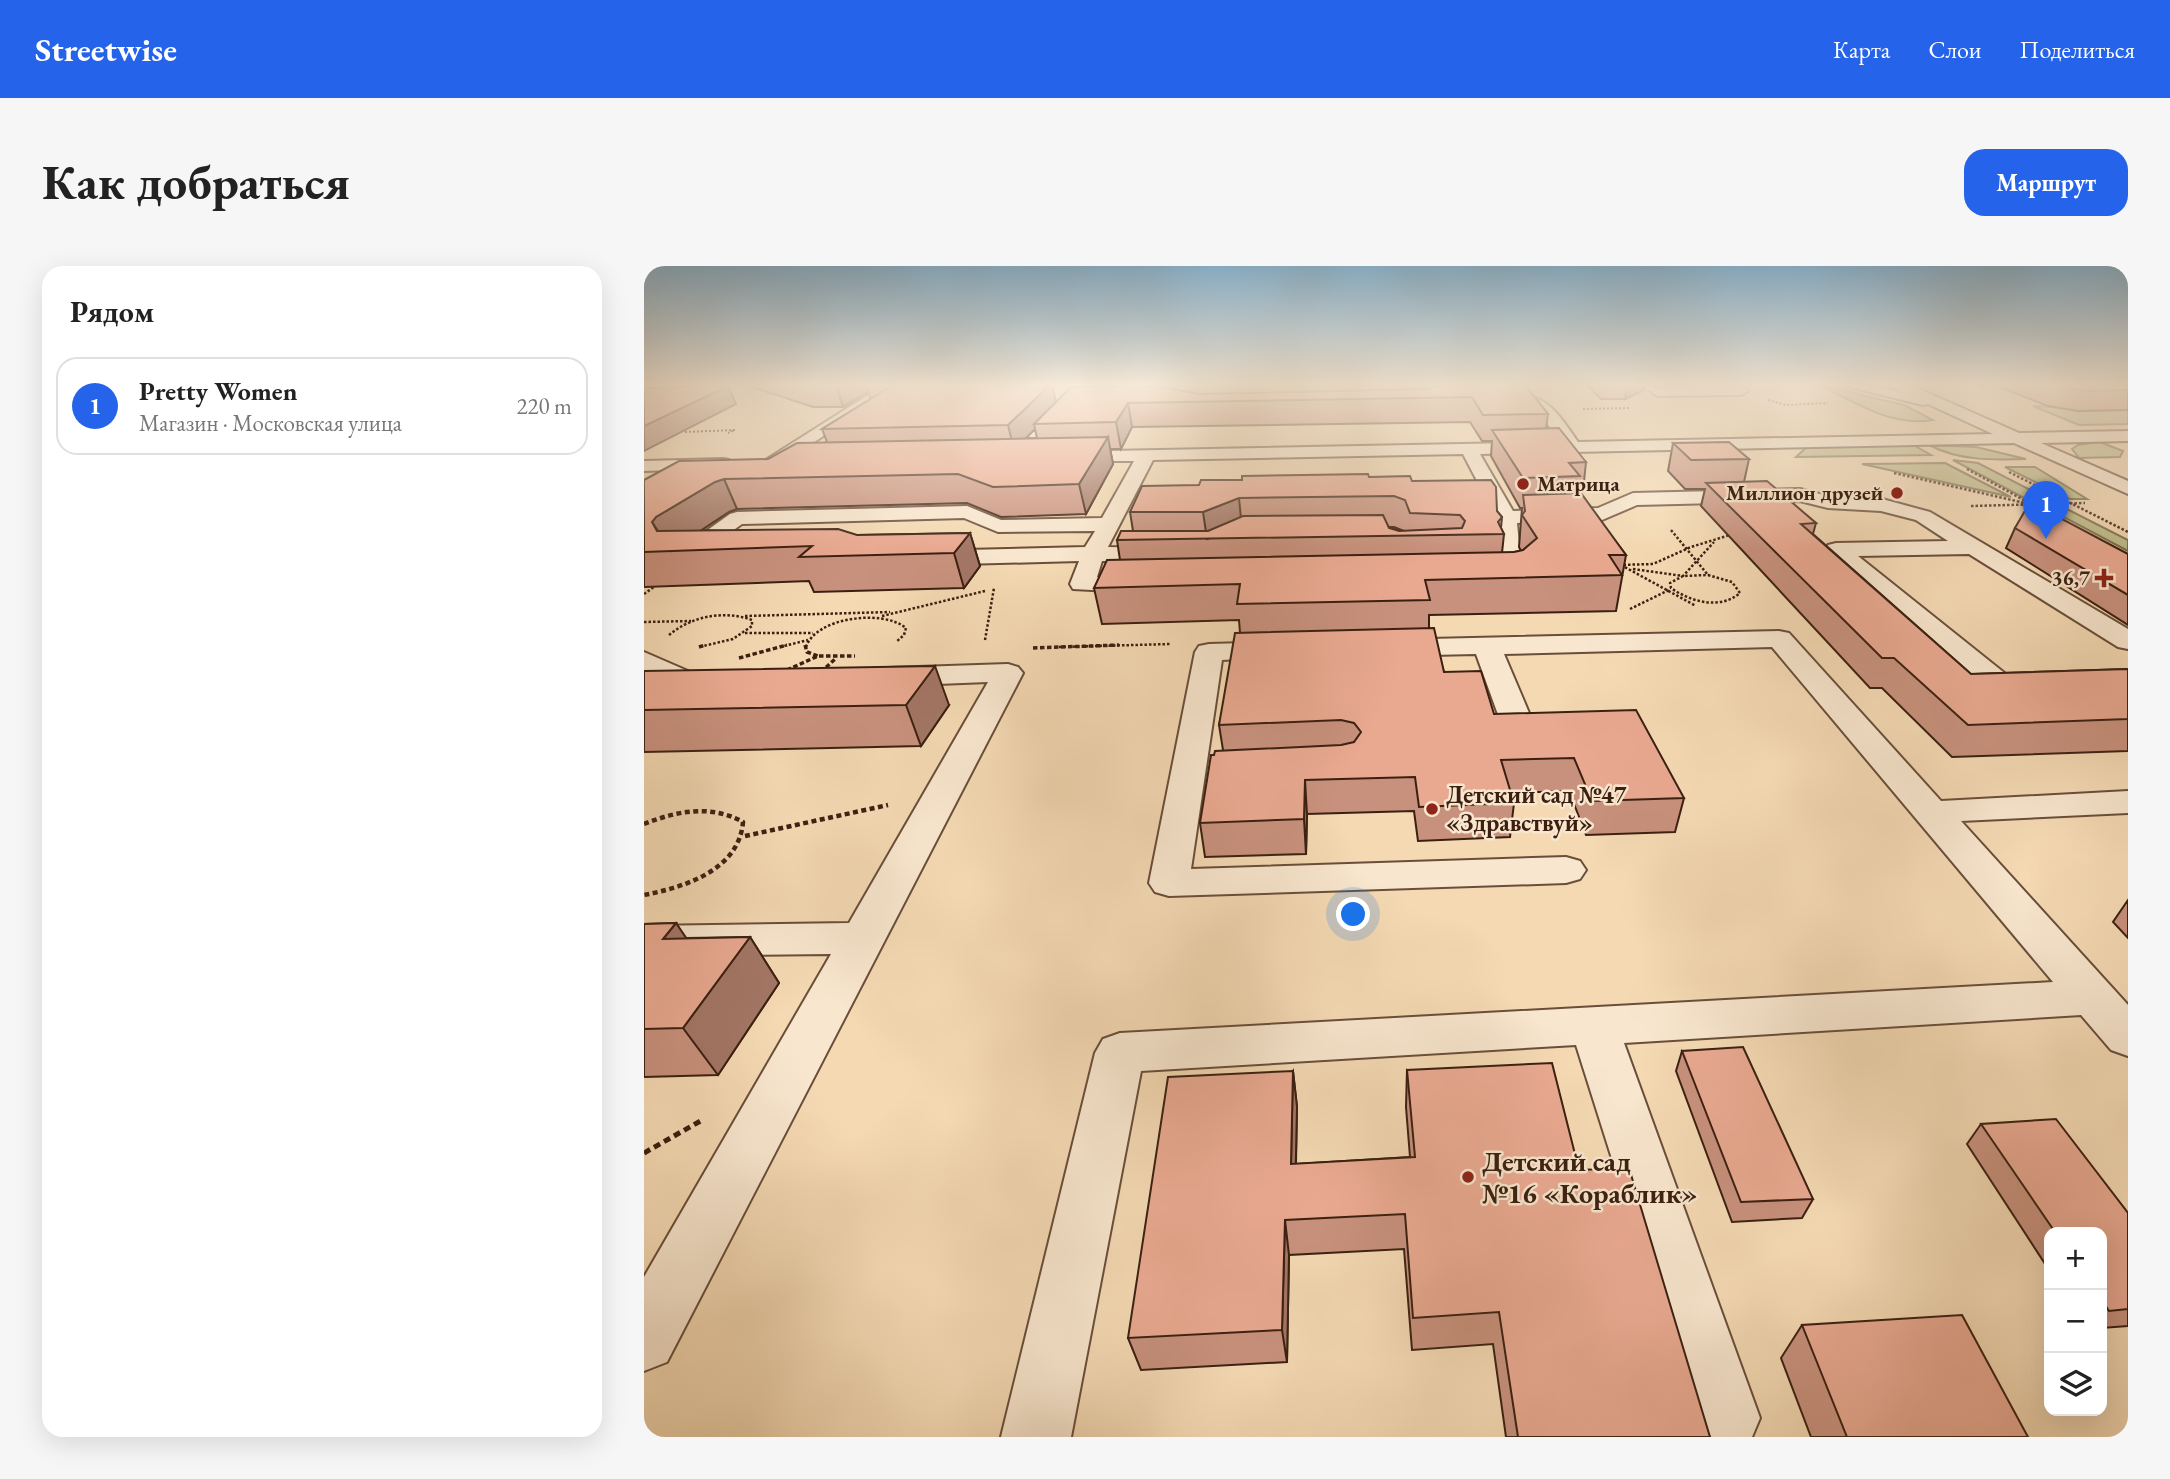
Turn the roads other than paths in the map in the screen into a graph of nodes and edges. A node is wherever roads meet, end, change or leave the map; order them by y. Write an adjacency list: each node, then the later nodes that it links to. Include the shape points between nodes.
1 (810, 440): 14 (street)
2 (1568, 440): 5 (street)
3 (1935, 440): 5 (street)
4 (2020, 440): 15 (street)
5 (1573, 447): 7 (street)
6 (1048, 458): 10 (street)
7 (1474, 458): 10 (street); 12 (street); 13 (street); 21 (street)
8 (797, 463): 14 (street)
9 (690, 465): 11 (street); 14 (street); 19 (street, via 657,483)
10 (1141, 465): 16 (street); 17 (street); 22 (street)
11 (644, 466)
12 (1507, 467)
13 (1452, 468)
14 (763, 470)
15 (2093, 472): 18 (street); 20 (street)
16 (1163, 474)
17 (1113, 475)
18 (2128, 478)
19 (725, 482)
20 (2128, 488)
21 (1506, 517): 23 (street, via 1602,514 1633,499 1800,495 1828,502 1882,505 1923,516); 26 (street)
22 (1108, 524): 24 (street); 27 (street, via 998,526 967,512 737,518 682,556)
23 (1974, 547): 32 (street); 37 (street, via 1836,550 2005,688)
24 (1093, 554): 25 (street); 29 (street); 31 (street, via 1082,584)
25 (1199, 554)
26 (1509, 554): 28 (street); 30 (street, via 1519,571)
27 (723, 555)
28 (1440, 555)
29 (908, 558)
30 (1510, 578)
31 (1172, 586)
32 (2128, 640)
33 (1488, 646): 38 (street); 40 (street, via 1779,639); 41 (street, via 1209,652 1203,771 1169,883)
34 (656, 652): 36 (street, via 693,684)
35 (822, 665): 42 (street, via 979,661 1008,673)
36 (762, 681)
37 (2128, 684)
38 (1516, 720)
39 (2128, 802): 40 (street)
40 (1931, 812): 44 (street)
41 (1566, 870)
42 (864, 938): 43 (street); 47 (street)
43 (644, 941)
44 (2093, 997): 45 (street); 46 (street)
45 (1594, 1026): 48 (street); 49 (street, via 1120,1053)
46 (2128, 1037)
47 (644, 1339)
48 (1726, 1419)
49 (1036, 1437)

